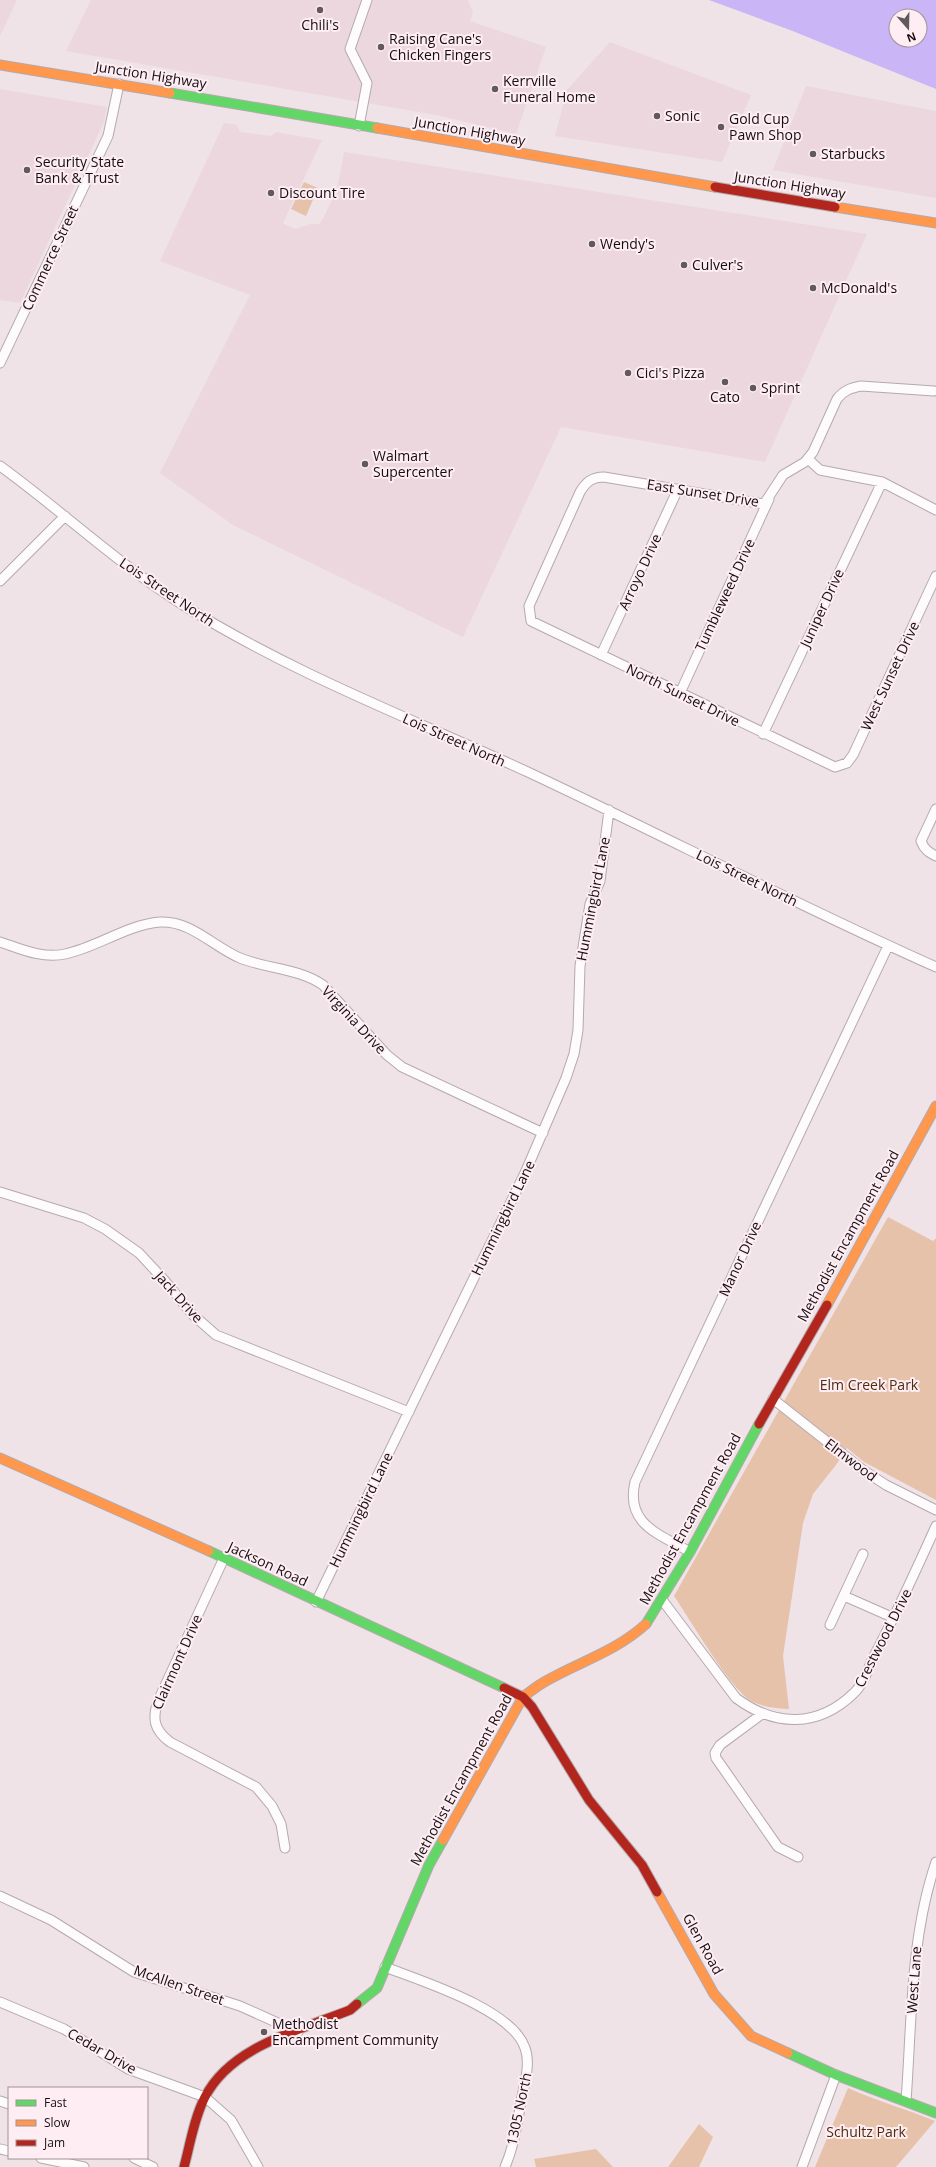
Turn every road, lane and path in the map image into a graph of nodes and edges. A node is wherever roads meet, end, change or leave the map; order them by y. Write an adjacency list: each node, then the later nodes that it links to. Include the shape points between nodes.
1 (367, 0): 4 (street, via 350,49 367,84)
2 (0, 65): 3 (street, Junction Highway)
3 (119, 84): 4 (street, Junction Highway); 6 (street, Commerce Street, via 108,136)
4 (359, 126): 5 (street, Junction Highway, via 785,199)
5 (936, 222)
6 (0, 363)
7 (935, 391): 8 (street, East Sunset Drive, via 861,386 848,389 837,399)
8 (808, 459): 10 (street, via 820,470); 12 (street, East Sunset Drive, via 784,475)
9 (0, 466): 14 (street, Lois Street North)
10 (882, 482): 13 (street); 20 (street, Juniper Drive)
11 (678, 489): 12 (street, East Sunset Drive, via 764,504); 17 (street, East Sunset Drive, via 604,477 592,478 587,482 580,492 529,606); 18 (street, Arroyo Drive)
12 (771, 496): 19 (street, Tumbleweed Drive)
13 (936, 510)
14 (65, 516): 16 (street); 23 (street, Lois Street North, via 144,579 184,606 282,662)
15 (936, 576): 21 (street, West Sunset Drive, via 853,756 847,763)
16 (0, 581)
17 (531, 621): 18 (street, North Sunset Drive)
18 (601, 655): 19 (street, North Sunset Drive)
19 (680, 693): 20 (street, North Sunset Drive)
20 (763, 734): 21 (street, North Sunset Drive)
21 (835, 767)
22 (936, 809): 24 (street, via 921,841 923,847)
23 (609, 810): 26 (street, Lois Street North); 29 (street, Hummingbird Lane, via 600,881 590,904 580,966 578,1030 574,1054)
24 (936, 856)
25 (0, 942): 29 (street, Virginia Drive, via 31,953 65,954 141,925 163,922 183,927 242,959 305,975 315,980 323,985 387,1055 402,1067)
26 (888, 946): 27 (street, Lois Street North); 36 (street, Manor Drive, via 635,1482 635,1512 645,1524)
27 (936, 967)
28 (936, 1106): 31 (street, Methodist Encampment Road, via 866,1236)
29 (542, 1132): 32 (street, Hummingbird Lane, via 525,1173)
30 (0, 1192): 32 (street, Jack Drive, via 84,1218 105,1229 139,1254 192,1314 216,1335)
31 (773, 1399): 34 (street, Elmwood, via 863,1470 886,1485); 36 (street, Methodist Encampment Road)
32 (409, 1412): 41 (street, Hummingbird Lane)
33 (0, 1458): 38 (street, Jackson Road)
34 (936, 1510)
35 (936, 1526): 42 (street, Crestwood Drive)
36 (690, 1552): 40 (street, Methodist Encampment Road)
37 (863, 1554): 39 (street)
38 (224, 1558): 41 (street, Jackson Road); 46 (street, Clairmont Drive, via 158,1701 154,1723 170,1742 256,1787 281,1824)
39 (844, 1596): 42 (street); 43 (street)
40 (662, 1600): 44 (street, Methodist Encampment Road, via 649,1621 629,1639 599,1656 545,1680); 45 (street, Crestwood Drive, via 729,1691 751,1709)
41 (316, 1602): 44 (street, Jackson Road)
42 (894, 1618): 45 (street, Crestwood Drive, via 856,1692 840,1705 824,1714 804,1720)
43 (830, 1625)
44 (523, 1697): 50 (street, Methodist Encampment Road, via 428,1865); 53 (street, Glen Road, via 532,1707 589,1800 642,1865 714,1994 751,2036)
45 (762, 1714): 47 (street, via 720,1745 715,1753 716,1758 778,1847)
46 (285, 1848)
47 (798, 1857)
48 (936, 1862): 55 (street, West Lane, via 918,1935)
49 (0, 1896): 52 (street, McAllen Street, via 51,1920 134,1972 240,2006)
50 (385, 1967): 52 (street, Methodist Encampment Road, via 377,1988 350,2010); 63 (street, 1305 North, via 461,1996 484,2008 515,2032 525,2048 528,2066 515,2137)
51 (0, 2002): 54 (street, Cedar Drive, via 64,2029 128,2069)
52 (298, 2032): 54 (street, Methodist Encampment Road, via 252,2049 225,2071)
53 (836, 2075): 55 (street, Glen Road); 64 (street)
54 (205, 2097): 61 (street, Methodist Encampment Road); 62 (street, via 231,2120)
55 (906, 2101): 56 (street, Glen Road)
56 (936, 2113)
57 (46, 2159): 59 (street)
58 (136, 2159): 60 (street)
59 (84, 2167)
60 (153, 2167)
61 (184, 2167)
62 (258, 2167)
63 (505, 2167)
64 (802, 2167)

